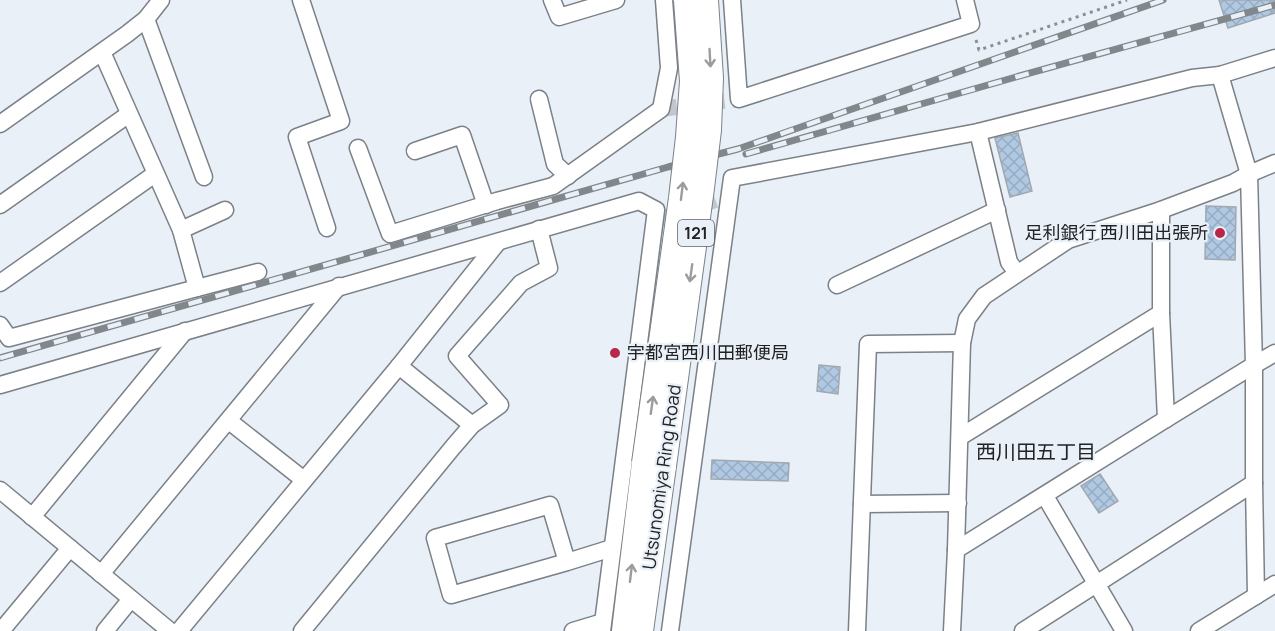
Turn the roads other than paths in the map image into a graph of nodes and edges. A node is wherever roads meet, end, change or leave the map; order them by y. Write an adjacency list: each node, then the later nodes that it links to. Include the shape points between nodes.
1 (161, 0): 10 (street)
2 (301, 0): 30 (street, via 341,121 297,137)
3 (552, 0): 4 (street, via 559,17)
4 (616, 0)
5 (664, 0): 23 (street, via 669,68 661,110)
6 (686, 0): 52 (highway, Utsunomiya Ring Road / 121, one-way to 6, bridge, via 692,81)
7 (706, 0): 52 (highway, Utsunomiya Ring Road / 121, one-way to 52, bridge, via 711,78 709,129)
8 (732, 0): 9 (street, via 740,99 971,24)
9 (965, 0)
10 (146, 19): 11 (street); 24 (street)
11 (102, 52): 15 (street); 16 (street)
12 (1275, 57): 13 (street)
13 (1220, 75): 17 (street, via 1192,78); 22 (street)
14 (539, 99): 23 (street, via 555,164)
15 (129, 114): 21 (street); 25 (street)
16 (0, 124)
17 (978, 132): 28 (street); 77 (street, via 732,178)
18 (358, 148): 26 (street, via 390,234)
19 (415, 151): 26 (street, via 462,135)
20 (1275, 163): 22 (street)
21 (155, 174): 32 (street); 36 (street)
22 (1248, 174): 29 (street); 45 (street)
23 (568, 176): 26 (street, via 553,186)
24 (204, 177)
25 (0, 205)
26 (486, 205)
27 (225, 210): 32 (street)
28 (997, 210): 35 (street, via 1009,262); 37 (street)
29 (1161, 210): 35 (street, via 1068,240); 40 (street)
30 (327, 228)
31 (540, 229): 33 (street); 50 (street, via 549,268 521,283 458,356 500,405); 61 (street, via 639,201 656,210)
32 (181, 230): 39 (street)
33 (498, 242): 38 (street); 46 (street)
34 (258, 272): 39 (street)
35 (1017, 273): 43 (street, via 984,296 967,319)
36 (0, 283)
37 (837, 285)
38 (339, 286): 42 (street); 49 (street)
39 (197, 288): 41 (street, via 9,338)
40 (1161, 313): 48 (street); 51 (street)
41 (0, 325)
42 (185, 331): 47 (street); 59 (street)
43 (962, 344): 51 (street); 58 (street, via 868,344)
44 (1275, 353): 45 (street)
45 (1254, 365): 48 (street); 54 (street)
46 (399, 366): 50 (street); 53 (street)
47 (0, 385)
48 (1166, 419): 56 (street)
49 (229, 421): 53 (street); 64 (street)
50 (472, 425): 74 (street)
51 (960, 437): 57 (street)
52 (654, 464): 69 (highway, Utsunomiya Ring Road / 121, one-way to 52); 76 (highway, Utsunomiya Ring Road / 121)
53 (304, 480): 73 (street)
54 (1254, 483): 65 (street); 67 (street)
55 (0, 492): 59 (street)
56 (1045, 496): 62 (street); 65 (street)
57 (958, 503): 58 (street); 62 (street)
58 (862, 504): 78 (street)
59 (32, 517): 60 (street)
60 (70, 548): 64 (street); 70 (street)
61 (612, 548): 63 (street); 69 (street)
62 (957, 550): 79 (street)
63 (567, 562): 63 (street, via 451,595 435,538 550,505)
64 (101, 574): 68 (street)
65 (1096, 584): 80 (street); 81 (street)
66 (1275, 584): 67 (street)
67 (1256, 596): 82 (street)
68 (131, 599): 71 (street); 72 (street)
69 (610, 628): 75 (street)
70 (0, 631)
71 (105, 631)
72 (170, 631)
73 (178, 631)
74 (302, 631)
75 (573, 631)
76 (640, 631)
77 (670, 631)
78 (857, 631)
79 (952, 631)
80 (1023, 631)
81 (1124, 631)
82 (1199, 631)

